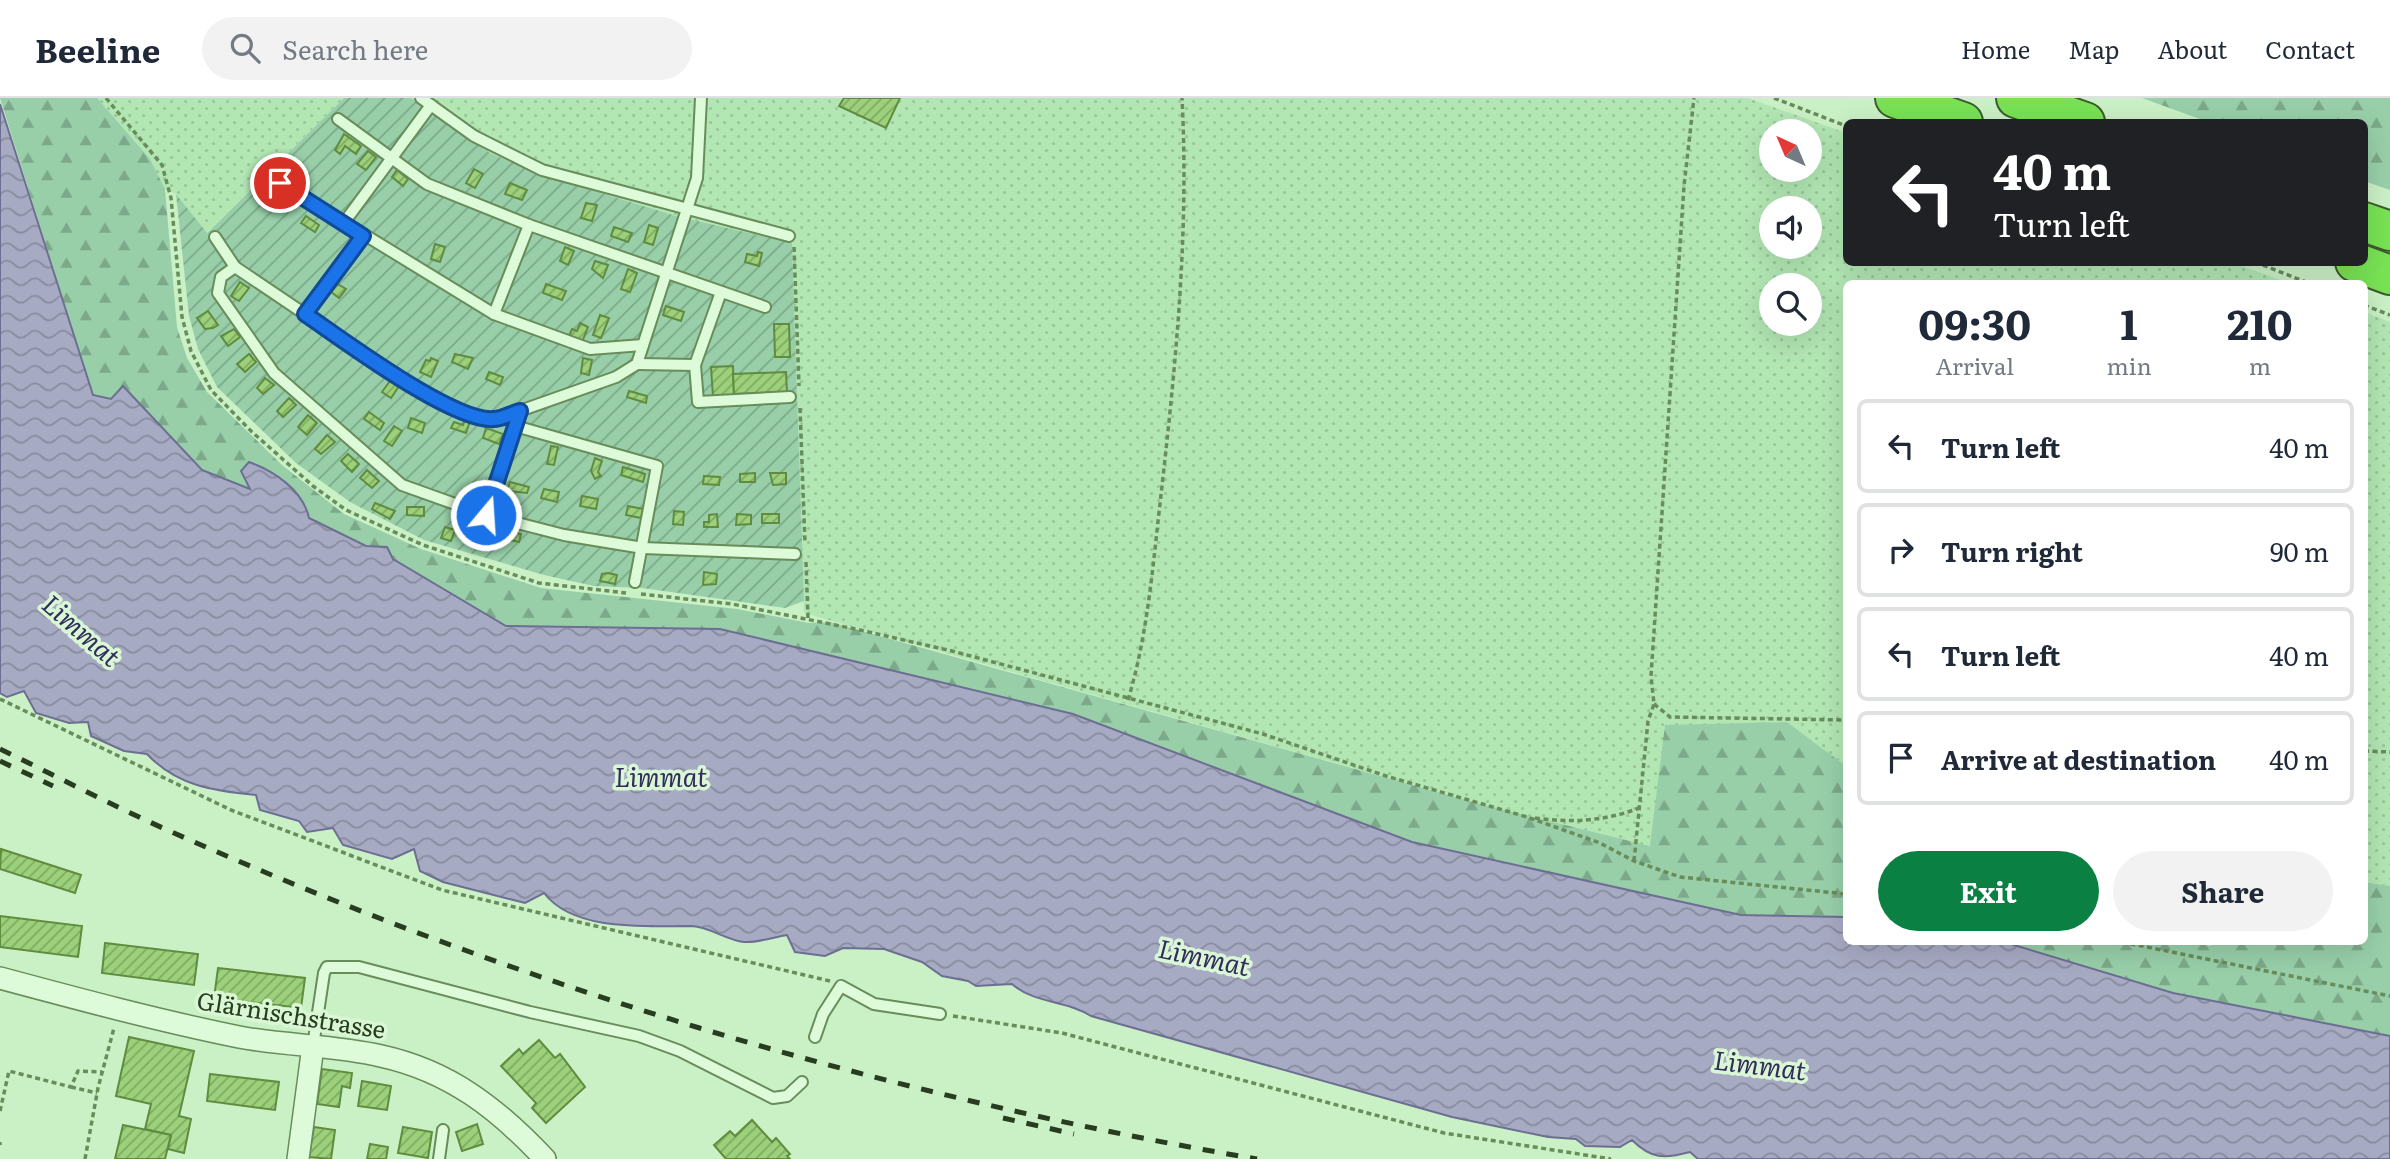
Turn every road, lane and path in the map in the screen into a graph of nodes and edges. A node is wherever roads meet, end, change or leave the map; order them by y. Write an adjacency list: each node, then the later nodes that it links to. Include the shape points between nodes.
1 (106, 98): 46 (path, via 150,148 168,181 182,317 191,351 211,390 313,486 346,510 422,545 539,583 688,598)
2 (421, 98): 9 (lane)
3 (701, 98): 16 (lane, via 697,178)
4 (1182, 98): 48 (path, via 1185,229 1178,341 1151,580)
5 (1694, 98): 49 (path, via 1651,676)
6 (1774, 98): 13 (path)
7 (1895, 98): 11 (highway)
8 (2016, 98): 12 (highway)
9 (431, 105): 14 (lane); 16 (lane, via 474,136 542,170)
10 (338, 119): 14 (lane)
11 (1954, 119)
12 (2076, 119)
13 (1843, 125)
14 (392, 158): 18 (lane); 19 (lane, via 427,184)
15 (280, 183): 18 (lane)
16 (688, 209): 22 (lane); 27 (lane)
17 (2368, 223): 20 (highway)
18 (344, 224): 21 (lane)
19 (529, 225): 27 (lane); 34 (lane)
20 (2390, 231)
21 (363, 236): 33 (lane); 34 (lane)
22 (789, 236): 46 (path, via 793,242)
23 (215, 237): 26 (lane)
24 (2265, 266): 29 (path)
25 (2366, 266): 28 (highway)
26 (234, 267): 33 (lane); 42 (lane, via 221,277 218,293 274,373 402,485)
27 (666, 272): 30 (lane); 36 (lane)
28 (2390, 275)
29 (2301, 280)
30 (721, 292): 31 (lane); 38 (lane)
31 (765, 307)
32 (2368, 307): 35 (path)
33 (305, 314): 40 (lane, via 416,389 470,414 494,420)
34 (494, 314): 36 (lane, via 590,349)
35 (2390, 316)
36 (643, 345): 37 (lane)
37 (637, 364): 38 (lane); 40 (lane, via 616,377)
38 (695, 365): 39 (lane, via 698,402)
39 (790, 397)
40 (520, 411): 41 (lane)
41 (515, 426): 42 (lane); 43 (lane, via 657,466)
42 (486, 515): 43 (lane, via 564,535)
43 (643, 548): 44 (lane); 45 (lane)
44 (795, 554)
45 (635, 582)
46 (808, 619): 48 (path, via 952,650)
47 (0, 699): 59 (path, via 231,810 442,890)
48 (1128, 700): 54 (path, via 1263,734)
49 (1654, 704): 50 (path, via 1670,717); 53 (path, via 1648,721)
50 (1843, 720)
51 (2368, 751): 52 (path)
52 (2390, 752)
53 (1639, 808): 54 (path, via 1618,817 1569,821); 55 (path)
54 (1527, 817): 55 (path, via 1601,843)
55 (1634, 861): 56 (path, via 1680,877)
56 (1843, 894)
57 (2137, 945): 60 (path)
58 (0, 978): 61 (street, Glärnischstrasse)
59 (841, 986): 62 (lane, via 874,1004); 63 (lane)
60 (2390, 996)
61 (120, 1007): 64 (street, Glärnischstrasse, via 243,1037); 65 (path)
62 (940, 1014): 75 (path, via 1062,1033 1444,1133)
63 (815, 1037)
64 (313, 1046): 66 (lane, via 327,967 359,967 639,1035 773,1098 787,1096); 72 (street); 74 (street, Glärnischstrasse, via 380,1055 459,1084 511,1123)
65 (102, 1072): 67 (path, via 78,1071); 68 (path)
66 (802, 1082)
67 (71, 1087): 68 (path); 69 (path, via 9,1071)
68 (97, 1093): 71 (path)
69 (0, 1111)
70 (443, 1130): 73 (lane)
71 (85, 1159)
72 (298, 1159)
73 (439, 1159)
74 (545, 1159)
75 (1611, 1159)

